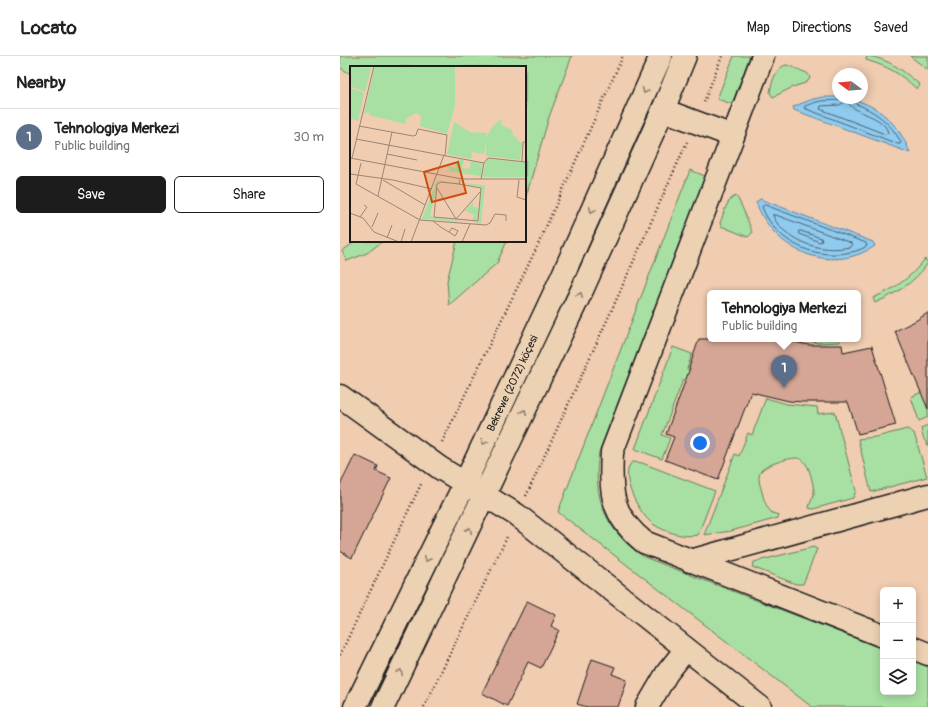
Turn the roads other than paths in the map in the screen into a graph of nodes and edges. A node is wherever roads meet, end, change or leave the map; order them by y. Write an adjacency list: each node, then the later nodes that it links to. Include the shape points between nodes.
1 (661, 56): 7 (main road, Bekrewe (2072) köçesi, one-way to 7, via 562,278)
2 (685, 56): 4 (main road)
3 (763, 56): 5 (main road)
4 (663, 110): 5 (main road); 8 (main road, one-way to 4, via 583,288)
5 (732, 136): 10 (main road, via 612,452 611,479 614,501 622,519 644,542)
6 (340, 396): 7 (main road)
7 (465, 483): 8 (main road); 15 (main road, Bekrewe (2072) köçesi, one-way to 15)
8 (485, 495): 12 (main road, via 517,515); 16 (main road, one-way to 8)
9 (928, 495): 10 (main road)
10 (690, 561): 11 (main road)
11 (880, 635)
12 (686, 649): 17 (main road, via 667,673); 18 (main road)
13 (916, 649): 14 (main road)
14 (928, 654)
15 (355, 707)
16 (383, 707)
17 (647, 707)
18 (760, 707)

